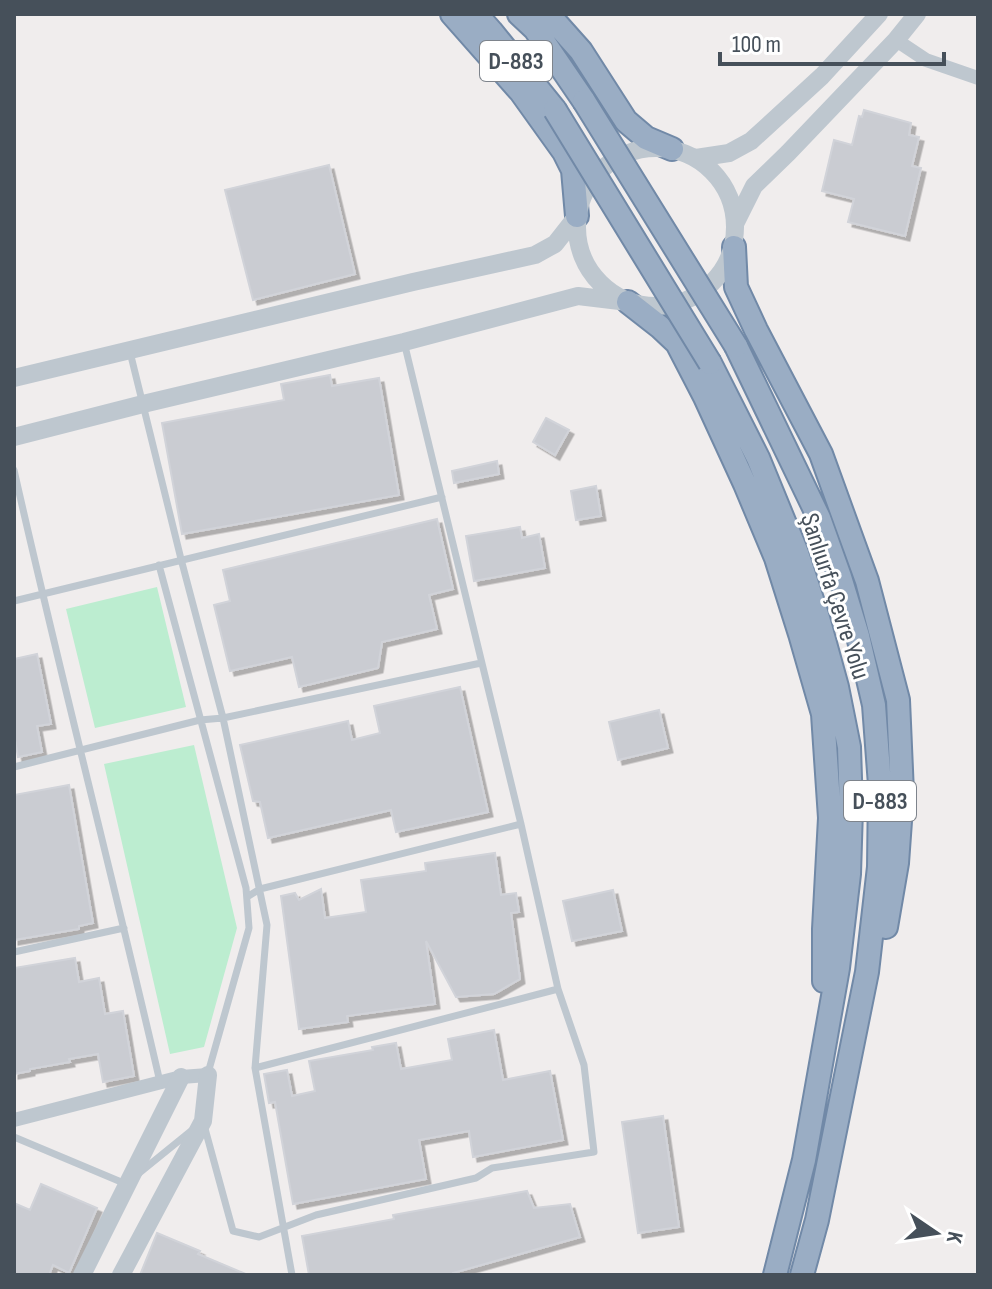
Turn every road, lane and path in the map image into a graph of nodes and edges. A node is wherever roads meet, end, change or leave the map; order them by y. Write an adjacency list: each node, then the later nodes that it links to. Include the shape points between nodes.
1 (452, 14): 11 (highway, via 521,92 564,152 573,170)
2 (476, 14): 37 (highway, Şanlıurfa Çevre Yolu / D-883, bridge, via 555,110 710,363 758,458 797,553 849,747 849,874)
3 (519, 14): 38 (highway, Şanlıurfa Çevre Yolu / D-883, bridge, via 584,101 736,346 819,518 840,577 874,705 880,785 879,867)
4 (548, 14): 9 (highway, via 581,51 626,121 646,138)
5 (879, 14): 10 (street, via 751,141 729,153)
6 (917, 14): 7 (street)
7 (896, 40): 8 (street, via 926,60); 12 (street, via 754,186)
8 (978, 78)
9 (672, 149): 10 (street); 11 (street, via 622,155 586,190)
10 (696, 158): 12 (street, via 730,197)
11 (577, 216): 14 (street, via 578,243 588,268 605,289); 16 (street, via 555,244 535,255)
12 (736, 222): 13 (street)
13 (734, 247): 14 (street, via 723,271 705,291 681,303 655,307); 38 (highway, via 736,287 821,454 862,567 898,700 902,793 897,863 879,971)
14 (628, 302): 15 (street, via 578,296); 37 (highway, via 677,343 705,397 776,558 823,714 830,818)
15 (404, 342): 18 (street); 21 (lane)
16 (129, 349): 17 (street); 18 (lane)
17 (14, 378)
18 (143, 404): 19 (street); 22 (lane)
19 (14, 437)
20 (14, 470): 24 (lane)
21 (442, 497): 22 (lane); 26 (lane)
22 (181, 559): 23 (lane); 27 (lane)
23 (159, 565): 24 (lane); 28 (lane)
24 (42, 593): 25 (lane); 29 (lane)
25 (14, 601)
26 (481, 663): 27 (lane); 31 (lane)
27 (223, 718): 28 (lane); 32 (lane)
28 (200, 720): 29 (lane); 33 (lane)
29 (79, 750): 30 (lane); 34 (lane)
30 (14, 767)
31 (521, 824): 32 (lane); 36 (lane)
32 (260, 889): 33 (lane); 39 (lane, via 267,925)
33 (247, 897): 40 (lane, via 249,928)
34 (124, 928): 35 (lane); 42 (lane)
35 (14, 952)
36 (558, 989): 39 (lane); 47 (lane, via 584,1065 594,1152 492,1168 476,1178)
37 (824, 1053): 51 (highway, Şanlıurfa Çevre Yolu / D-883)
38 (850, 1064): 52 (highway, Şanlıurfa Çevre Yolu / D-883)
39 (255, 1068): 47 (lane)
40 (208, 1075): 41 (street); 44 (street)
41 (181, 1077): 42 (street); 46 (street)
42 (160, 1083): 43 (street)
43 (14, 1120)
44 (203, 1121): 46 (lane); 47 (lane, via 233,1231 259,1237); 49 (street)
45 (14, 1137): 46 (lane)
46 (125, 1184): 48 (street)
47 (284, 1227): 50 (lane)
48 (82, 1275)
49 (121, 1275)
50 (292, 1275)
51 (775, 1275)
52 (802, 1275)

